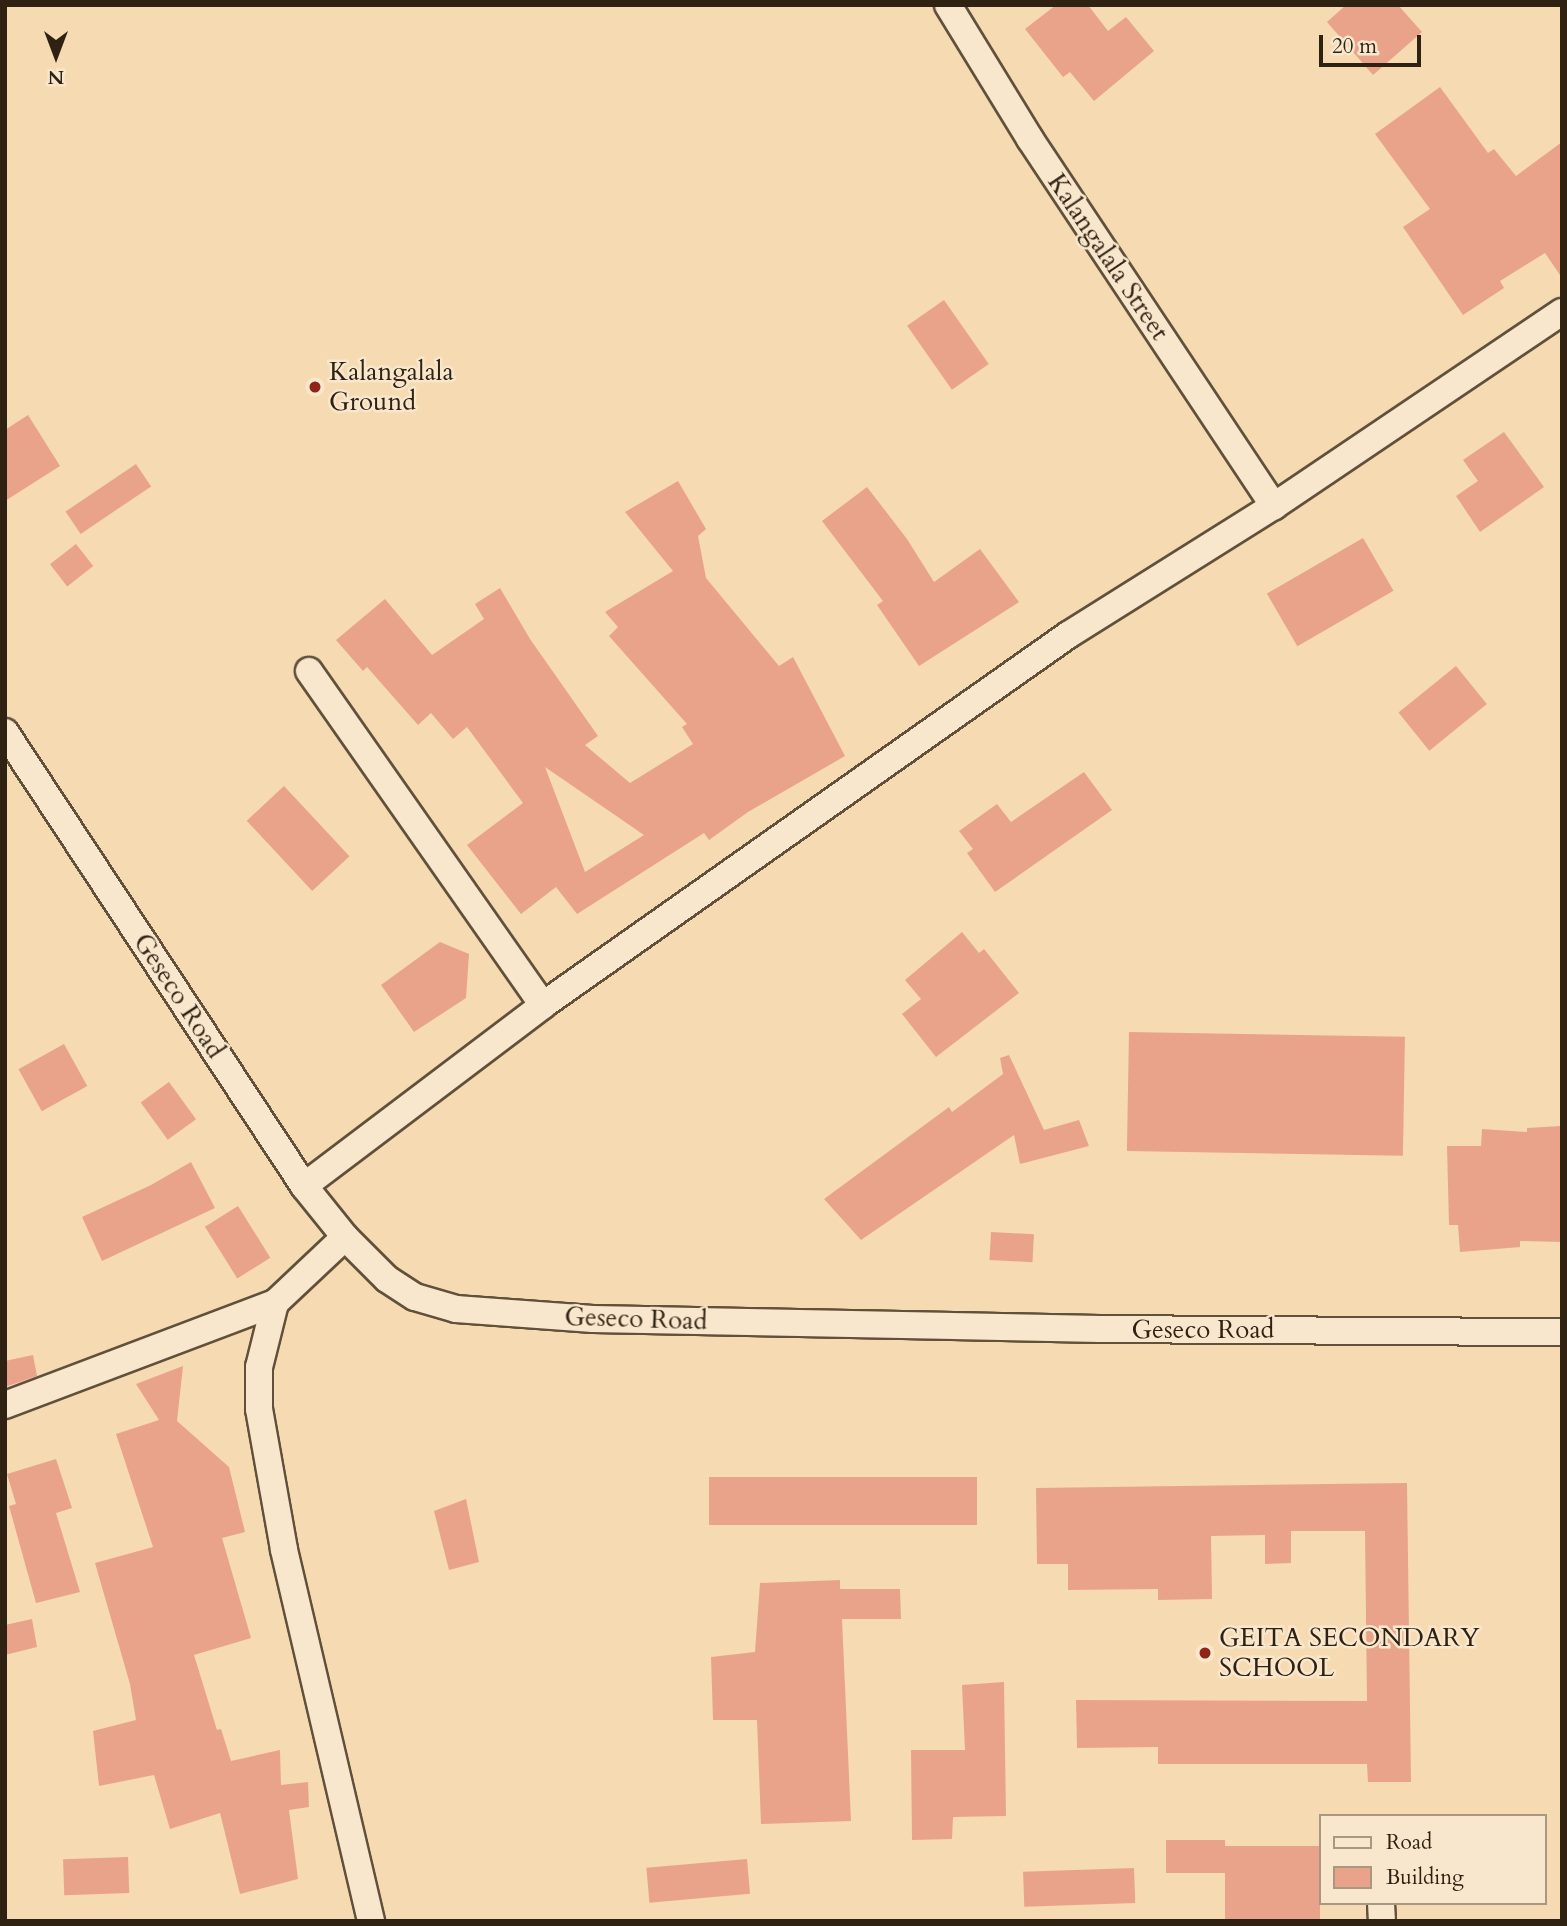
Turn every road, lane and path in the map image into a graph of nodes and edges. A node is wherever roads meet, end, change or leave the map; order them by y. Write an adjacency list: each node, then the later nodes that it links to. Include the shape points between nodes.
1 (947, 5): 3 (street, Kalangalala Street, via 1030,139)
2 (1562, 312): 3 (street)
3 (1274, 506): 6 (street, via 1068,635)
4 (309, 671): 6 (street)
5 (5, 732): 7 (street, Geseco Road)
6 (543, 1005): 7 (street)
7 (304, 1186): 8 (street, Geseco Road)
8 (345, 1237): 9 (street); 10 (street, Geseco Road, via 387,1279 415,1297 456,1309 593,1319)
9 (275, 1303): 11 (street); 12 (street, via 260,1367 259,1409 284,1550)
10 (1562, 1332)
11 (5, 1405)
12 (371, 1921)

